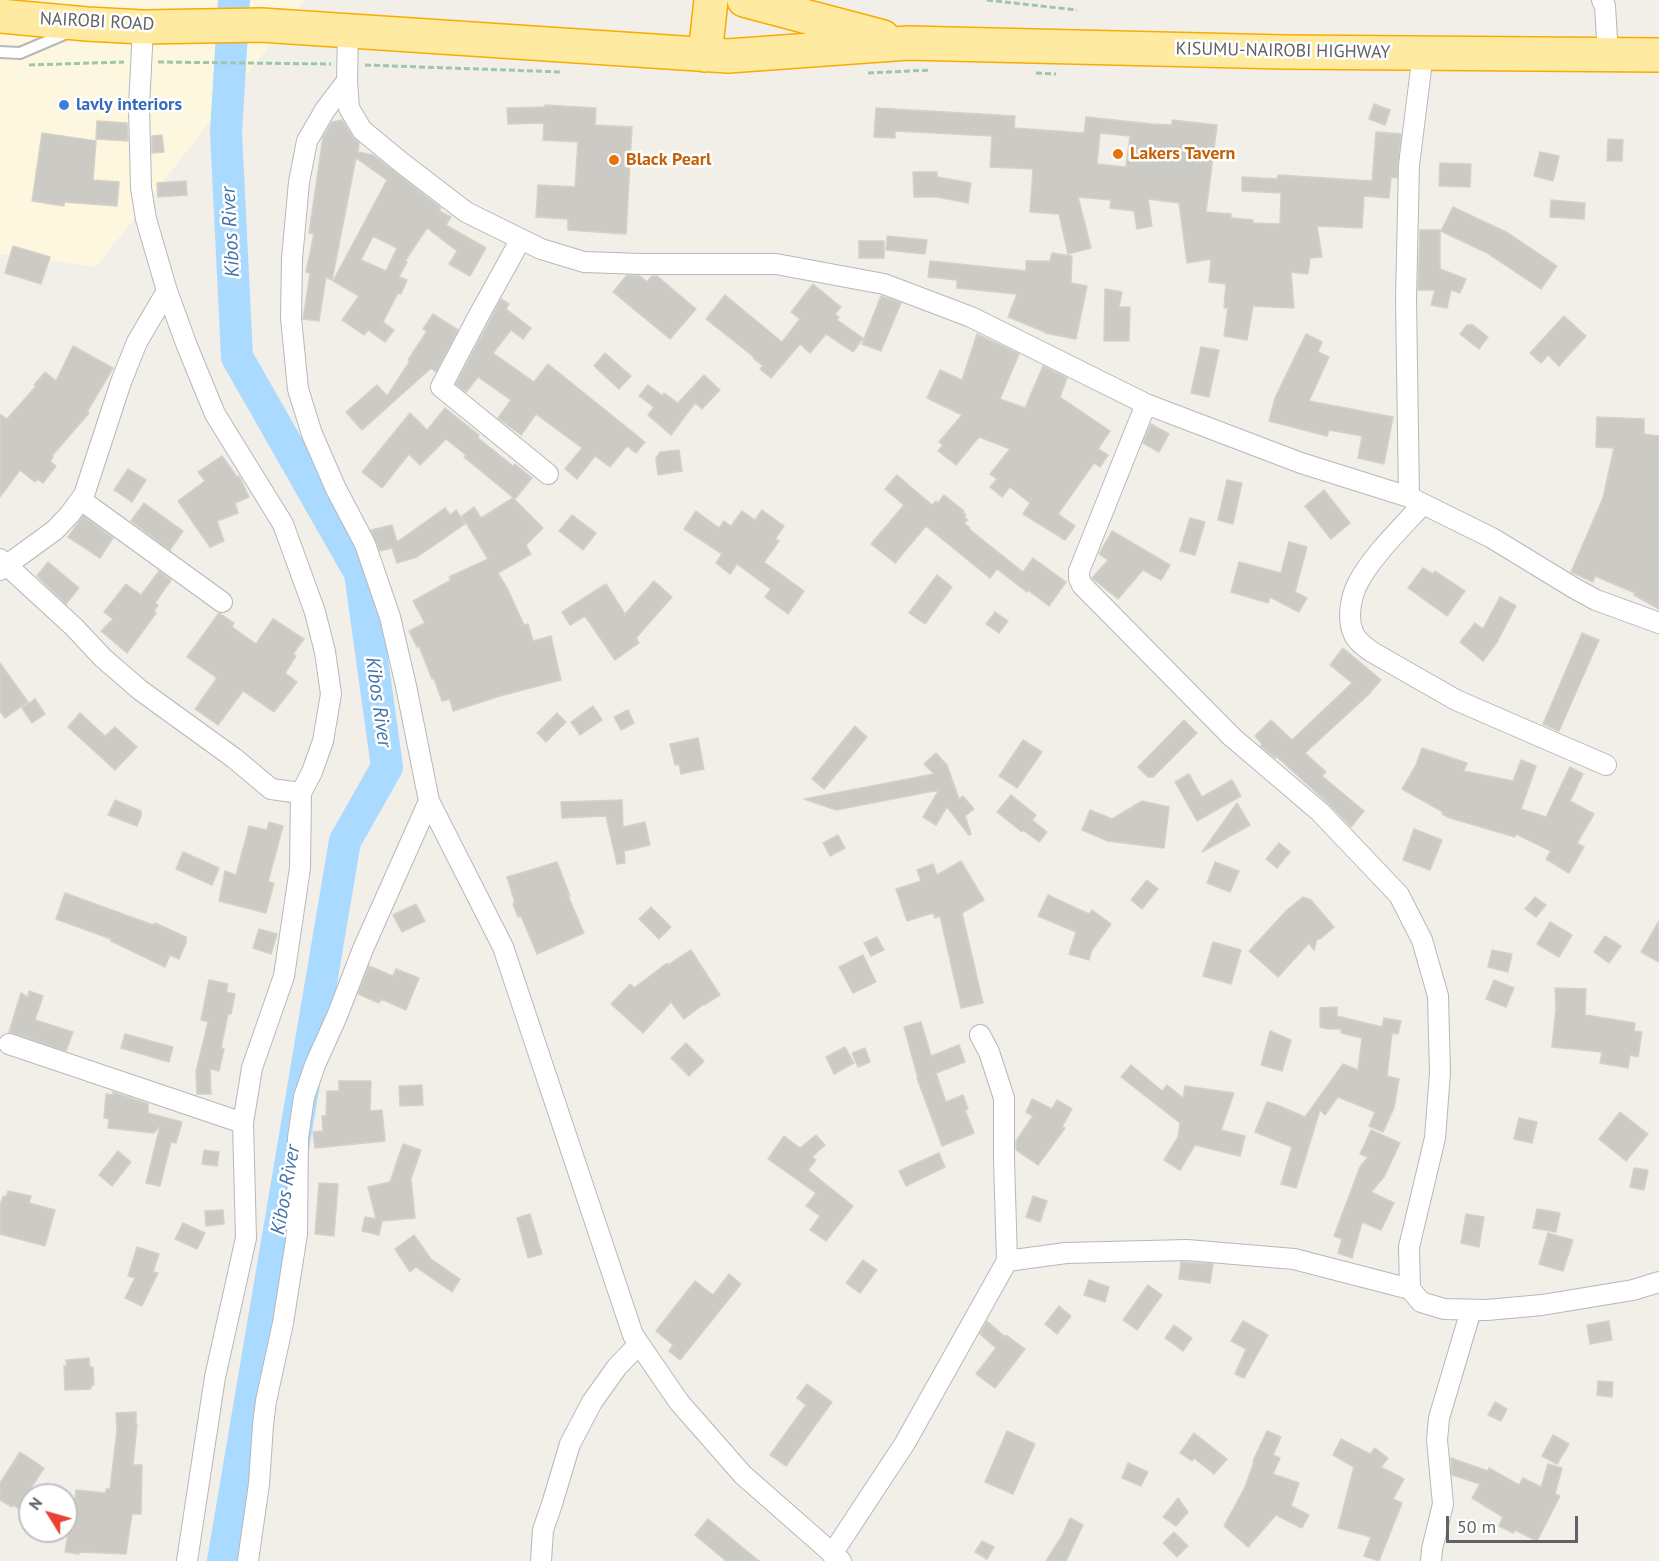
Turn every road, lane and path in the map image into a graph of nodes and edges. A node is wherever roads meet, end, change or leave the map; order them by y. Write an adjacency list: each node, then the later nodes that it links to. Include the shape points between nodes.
1 (711, 0): 13 (highway)
2 (744, 0): 10 (highway)
3 (987, 0): 5 (path)
4 (1602, 0): 14 (street)
5 (1077, 10)
6 (0, 16): 7 (highway, NAIROBI ROAD)
7 (87, 24): 8 (highway, NAIROBI ROAD); 11 (lane, via 20,53)
8 (142, 27): 9 (highway, NAIROBI ROAD, via 261,25); 16 (street)
9 (348, 31): 13 (highway, NAIROBI ROAD); 19 (street)
10 (908, 43): 12 (highway, KISUMU-NAIROBI HIGHWAY); 13 (highway, NAIROBI ROAD)
11 (0, 52)
12 (1423, 54): 14 (highway, KISUMU-NAIROBI HIGHWAY); 25 (street, via 1409,165 1406,299)
13 (705, 55)
14 (1608, 55): 15 (highway, KISUMU-NAIROBI HIGHWAY)
15 (1659, 56)
16 (140, 62): 17 (path); 18 (path); 21 (street, via 141,188)
17 (296, 64)
18 (23, 65)
19 (347, 81): 20 (street, via 349,108 362,130 466,212); 31 (street, via 307,141 299,182 291,318 298,389 312,435 365,544 390,617)
20 (521, 239): 22 (street, via 584,262 776,264 884,284 971,317); 23 (street, via 441,387)
21 (167, 291): 24 (street, via 137,342); 30 (street, via 216,414 283,524 315,612 331,694 323,741)
22 (1146, 404): 25 (street, via 1301,463); 37 (street, via 1079,578 1232,737 1320,812 1399,895 1422,940 1438,996 1440,1073 1435,1138 1409,1247)
23 (548, 474)
24 (81, 500): 26 (street, via 56,530); 27 (street)
25 (1416, 501): 28 (street, via 1492,538 1589,596); 29 (street, via 1357,584 1351,607 1353,634 1372,652 1456,700)
26 (2, 564): 30 (street, via 141,690 272,789)
27 (222, 602)
28 (1659, 624)
29 (1606, 765)
30 (301, 793): 34 (street, via 300,868 284,976 252,1068)
31 (429, 801): 39 (street, via 503,947); 42 (street, via 363,949 304,1097 298,1137 297,1234 266,1401)
32 (980, 1035): 35 (street, via 1004,1098)
33 (9, 1044): 34 (street)
34 (243, 1122): 41 (street, via 246,1238 215,1377)
35 (1007, 1261): 37 (street, via 1066,1253 1187,1250 1294,1259); 40 (street)
36 (1659, 1282): 38 (street, via 1542,1305)
37 (1410, 1289): 38 (street, via 1421,1302 1444,1309)
38 (1471, 1310): 44 (street, via 1439,1418 1437,1440 1443,1504)
39 (639, 1344): 40 (street, via 679,1402 742,1474); 43 (street, via 592,1402 570,1444 543,1530)
40 (836, 1557)
41 (186, 1561)
42 (248, 1561)
43 (541, 1561)
44 (1431, 1561)

